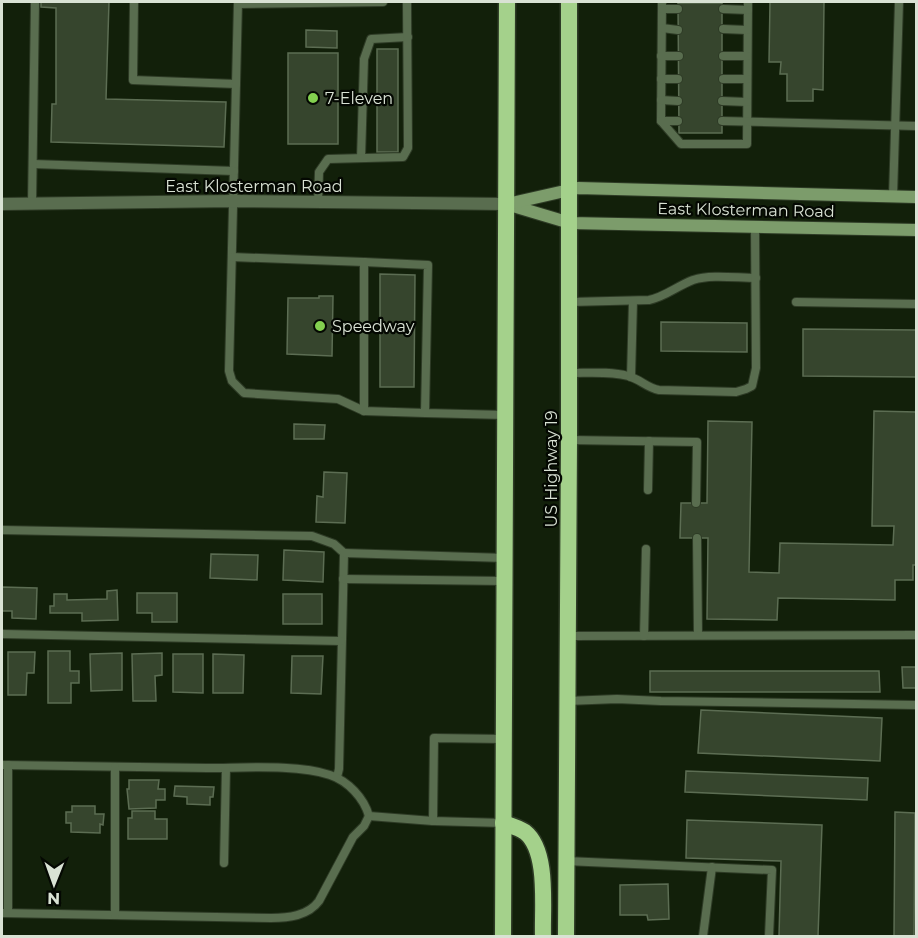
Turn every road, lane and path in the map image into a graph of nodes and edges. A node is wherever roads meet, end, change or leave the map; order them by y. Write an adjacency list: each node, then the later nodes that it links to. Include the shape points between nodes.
1 (35, 2): 38 (lane)
2 (134, 2): 26 (lane, via 133,80)
3 (383, 2): 8 (lane)
4 (407, 2): 17 (lane)
5 (507, 2): 47 (highway)
6 (569, 2): 40 (highway, US Highway 19)
7 (899, 2): 35 (lane)
8 (238, 3): 26 (lane)
9 (662, 5): 11 (lane); 13 (lane)
10 (748, 6): 12 (lane); 16 (lane)
11 (678, 9)
12 (723, 9)
13 (662, 28): 15 (lane); 18 (lane)
14 (723, 29): 16 (lane)
15 (678, 30)
16 (747, 30): 21 (lane)
17 (408, 37): 37 (lane, via 371,39 364,59); 37 (lane, via 408,148 402,158)
18 (661, 56): 19 (lane); 22 (lane)
19 (679, 56)
20 (723, 56): 21 (lane)
21 (747, 56): 25 (lane)
22 (661, 79): 23 (lane); 27 (lane)
23 (678, 79)
24 (723, 79): 25 (lane)
25 (747, 79): 30 (lane)
26 (236, 84): 39 (lane)
27 (661, 100): 28 (lane); 31 (lane)
28 (678, 101)
29 (723, 101): 30 (lane)
30 (747, 102): 34 (lane)
31 (661, 121): 32 (lane); 34 (lane, via 681,144 747,144)
32 (678, 121)
33 (722, 121): 34 (lane)
34 (747, 121): 35 (lane)
35 (895, 126): 36 (lane); 41 (lane)
36 (916, 126)
37 (361, 159): 44 (lane, via 328,159 319,172)
38 (33, 164): 39 (lane); 46 (lane)
39 (234, 171): 43 (lane)
40 (570, 189): 41 (main road, East Klosterman Road); 47 (main road, East Klosterman Road); 48 (highway, US Highway 19)
41 (893, 196): 42 (main road, East Klosterman Road)
42 (916, 197)
43 (233, 201): 44 (street, East Klosterman Road); 46 (street, East Klosterman Road); 51 (lane)
44 (318, 203): 47 (street, East Klosterman Road)
45 (2, 204): 46 (street, East Klosterman Road)
46 (32, 204)
47 (506, 204): 48 (main road, East Klosterman Road); 62 (highway)
48 (570, 223): 49 (main road, East Klosterman Road); 55 (highway, US Highway 19)
49 (755, 227): 50 (main road, East Klosterman Road); 53 (lane)
50 (916, 230)
51 (232, 257): 52 (lane); 60 (lane, via 232,381 244,393 338,399)
52 (364, 262): 60 (lane); 61 (lane, via 428,265)
53 (756, 278): 54 (lane, via 707,277 692,280 656,299); 59 (lane, via 756,368 752,386 736,392 659,390)
54 (633, 301): 55 (lane); 59 (lane)
55 (570, 302): 58 (highway, US Highway 19)
56 (796, 302): 57 (lane)
57 (916, 304)
58 (570, 373): 59 (lane); 63 (highway, US Highway 19)
59 (631, 377)
60 (364, 411): 61 (lane)
61 (426, 413): 62 (lane)
62 (505, 415): 71 (highway)
63 (569, 440): 64 (lane); 77 (highway, US Highway 19)
64 (649, 441): 65 (lane); 66 (lane, via 697,442)
65 (648, 490)
66 (696, 503)
67 (2, 530): 70 (lane, via 312,536 334,544)
68 (697, 538): 76 (lane)
69 (646, 549): 78 (lane)
70 (344, 553): 71 (lane); 72 (lane)
71 (505, 558): 73 (highway)
72 (343, 579): 73 (lane); 79 (lane)
73 (505, 581): 82 (highway)
74 (2, 634): 79 (lane)
75 (916, 634): 76 (lane)
76 (698, 635): 78 (lane)
77 (568, 636): 78 (lane); 80 (highway, US Highway 19)
78 (644, 636)
79 (341, 641): 86 (lane)
80 (567, 701): 81 (lane); 90 (highway, US Highway 19)
81 (916, 705)
82 (504, 739): 88 (lane, via 434,738); 89 (highway)
83 (4, 765): 84 (lane); 93 (lane)
84 (115, 767): 85 (lane); 94 (lane)
85 (226, 768): 86 (lane, via 294,770); 91 (lane)
86 (337, 777): 87 (lane, via 366,804)
87 (369, 816): 88 (lane); 94 (lane, via 353,837 319,902 298,915)
88 (433, 821): 89 (lane)
89 (503, 823): 95 (highway); 96 (highway, via 524,832 536,845 541,864)
90 (566, 861): 92 (lane); 97 (highway, US Highway 19)
91 (224, 863)
92 (712, 867): 98 (lane); 99 (lane, via 772,870)
93 (5, 913): 94 (lane)
94 (115, 915)
95 (503, 936)
96 (543, 936)
97 (566, 936)
98 (703, 936)
99 (769, 936)

